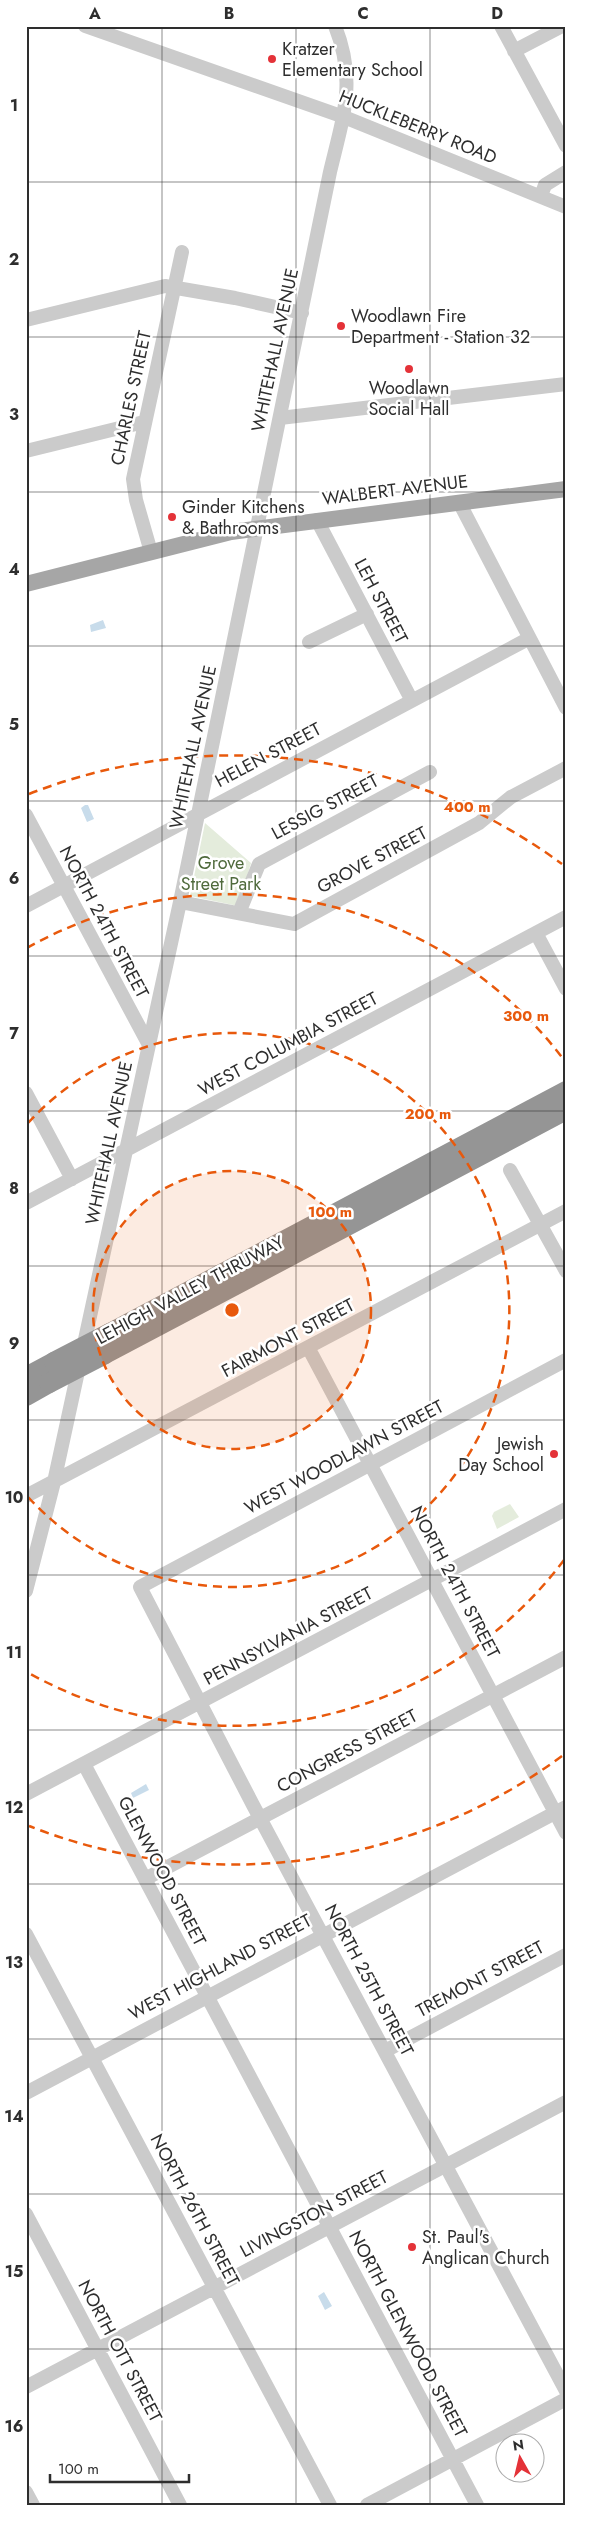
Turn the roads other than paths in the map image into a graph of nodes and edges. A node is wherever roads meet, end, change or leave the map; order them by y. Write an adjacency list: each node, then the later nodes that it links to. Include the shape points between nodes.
1 (85, 26): 6 (street, HUCKLEBERRY ROAD)
2 (335, 26): 6 (street, WHITEHALL AVENUE, via 348,72)
3 (501, 26): 5 (street)
4 (562, 26): 5 (street)
5 (514, 51): 7 (street)
6 (344, 117): 9 (street, HUCKLEBERRY ROAD); 13 (street, WHITEHALL AVENUE)
7 (566, 146)
8 (566, 172): 9 (street, via 545,185)
9 (541, 196): 10 (street, HUCKLEBERRY ROAD)
10 (566, 207)
11 (182, 252): 12 (street, CHARLES STREET)
12 (174, 286): 13 (street); 14 (street); 17 (street, CHARLES STREET)
13 (302, 313): 16 (street, WHITEHALL AVENUE)
14 (26, 320)
15 (566, 384): 16 (street)
16 (280, 418): 22 (street, WHITEHALL AVENUE)
17 (144, 422): 18 (street); 23 (street, CHARLES STREET, via 133,480)
18 (26, 451)
19 (566, 489): 20 (main road, WALBERT AVENUE)
20 (459, 502): 21 (main road, WALBERT AVENUE); 26 (street)
21 (317, 520): 22 (main road, WALBERT AVENUE); 25 (street, LEH STREET)
22 (257, 528): 23 (main road, WALBERT AVENUE); 32 (street, WHITEHALL AVENUE)
23 (151, 552): 24 (main road, WALBERT AVENUE)
24 (26, 584)
25 (366, 614): 27 (street); 28 (street, LEH STREET)
26 (528, 638): 28 (street, HELEN STREET); 29 (street)
27 (309, 642)
28 (411, 700): 32 (street, HELEN STREET)
29 (566, 708)
30 (566, 768): 37 (street, GROVE STREET, via 511,797 479,823 294,924)
31 (430, 772): 37 (street, LESSIG STREET, via 259,864)
32 (199, 814): 34 (street, HELEN STREET); 35 (street, WHITEHALL AVENUE)
33 (26, 815): 34 (street, NORTH 24TH STREET)
34 (63, 886): 36 (street, HELEN STREET); 41 (street, NORTH 24TH STREET)
35 (180, 902): 37 (street, GROVE STREET); 41 (street, WHITEHALL AVENUE)
36 (26, 906)
37 (240, 913)
38 (566, 917): 39 (street, WEST COLUMBIA STREET)
39 (536, 933): 40 (street); 45 (street, WEST COLUMBIA STREET)
40 (566, 988)
41 (149, 1046): 45 (street, WHITEHALL AVENUE)
42 (566, 1092): 54 (highway, LEHIGH VALLEY THRUWAY, bridge)
43 (26, 1093): 47 (street)
44 (566, 1110): 55 (highway, LEHIGH VALLEY THRUWAY, bridge)
45 (126, 1151): 47 (street, WEST COLUMBIA STREET); 57 (street, WHITEHALL AVENUE)
46 (510, 1170): 50 (street)
47 (72, 1179): 48 (street, WEST COLUMBIA STREET)
48 (26, 1203)
49 (566, 1211): 50 (street, FAIRMONT STREET)
50 (540, 1225): 51 (street); 52 (street, FAIRMONT STREET)
51 (566, 1271)
52 (309, 1349): 56 (street, NORTH 24TH STREET); 57 (street, FAIRMONT STREET)
53 (566, 1360): 56 (street, WEST WOODLAWN STREET)
54 (26, 1377)
55 (26, 1396)
56 (371, 1463): 60 (street, NORTH 24TH STREET); 61 (street, WEST WOODLAWN STREET)
57 (54, 1482): 58 (street, FAIRMONT STREET); 62 (street, WHITEHALL AVENUE)
58 (26, 1496)
59 (566, 1509): 60 (street, PENNSYLVANIA STREET)
60 (433, 1580): 64 (street, NORTH 24TH STREET); 65 (street, PENNSYLVANIA STREET)
61 (140, 1587): 65 (street, NORTH 25TH STREET)
62 (26, 1591)
63 (566, 1657): 64 (street, CONGRESS STREET)
64 (494, 1695): 68 (street, NORTH 24TH STREET); 69 (street, CONGRESS STREET)
65 (201, 1702): 66 (street, PENNSYLVANIA STREET); 69 (street, NORTH 25TH STREET)
66 (84, 1764): 67 (street, PENNSYLVANIA STREET); 71 (street, GLENWOOD STREET)
67 (26, 1794)
68 (560, 1810): 70 (street, NORTH 24TH STREET); 73 (street, WEST HIGHLAND STREET)
69 (260, 1818): 71 (street, CONGRESS STREET); 73 (street, NORTH 25TH STREET)
70 (566, 1833)
71 (146, 1879): 75 (street, GLENWOOD STREET)
72 (26, 1934): 77 (street, NORTH 26TH STREET)
73 (324, 1934): 75 (street, WEST HIGHLAND STREET); 76 (street, NORTH 25TH STREET)
74 (566, 1955): 76 (street, TREMONT STREET)
75 (207, 1995): 77 (street, WEST HIGHLAND STREET); 82 (street, NORTH GLENWOOD STREET)
76 (385, 2050): 80 (street, NORTH 25TH STREET)
77 (92, 2057): 78 (street, WEST HIGHLAND STREET); 83 (street, NORTH 26TH STREET)
78 (26, 2093)
79 (564, 2106): 80 (street, LIVINGSTON STREET)
80 (445, 2166): 82 (street, LIVINGSTON STREET); 86 (street, NORTH 25TH STREET)
81 (26, 2214): 84 (street, NORTH OTT STREET)
82 (329, 2227): 83 (street, LIVINGSTON STREET); 88 (street, NORTH GLENWOOD STREET)
83 (215, 2288): 84 (street, LIVINGSTON STREET); 92 (street, NORTH 26TH STREET)
84 (97, 2350): 85 (street, LIVINGSTON STREET); 91 (street, NORTH OTT STREET)
85 (26, 2387)
86 (566, 2391)
87 (566, 2399): 88 (street)
88 (453, 2458): 93 (street); 94 (street, NORTH GLENWOOD STREET)
89 (26, 2492): 90 (street)
90 (33, 2505)
91 (180, 2505)
92 (330, 2505)
93 (367, 2505)
94 (477, 2505)

